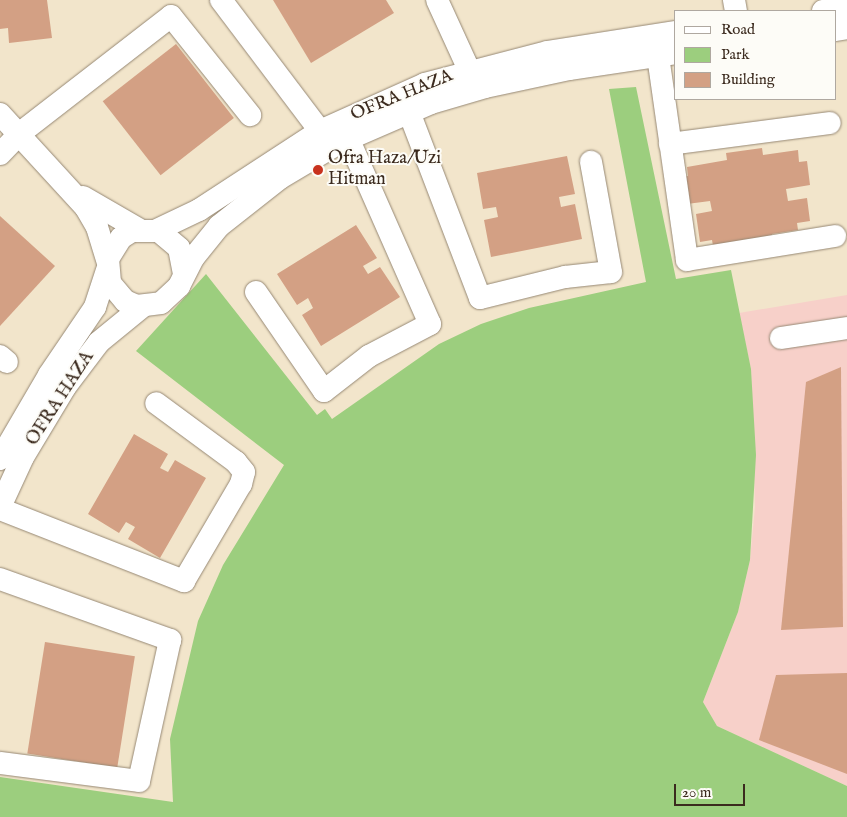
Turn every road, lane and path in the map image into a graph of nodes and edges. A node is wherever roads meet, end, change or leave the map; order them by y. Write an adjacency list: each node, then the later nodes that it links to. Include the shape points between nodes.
1 (221, 0): 12 (street)
2 (437, 0): 7 (street)
3 (847, 8): 4 (street)
4 (831, 10)
5 (674, 32): 7 (street, OFRA HAZA, via 548,52)
6 (667, 55): 8 (street, OFRA HAZA, via 513,80 458,94); 15 (street)
7 (468, 70): 12 (street, OFRA HAZA, via 389,98)
8 (409, 112): 14 (street, OFRA HAZA); 17 (street, via 480,298 565,278 612,272)
9 (0, 114): 13 (street)
10 (250, 115): 13 (street, via 171,16)
11 (830, 123): 15 (street)
12 (320, 131): 19 (street, OFRA HAZA, via 199,210)
13 (19, 134): 16 (street); 18 (street)
14 (348, 138): 22 (street, OFRA HAZA, via 280,178 231,216 207,239); 23 (street, via 430,324 369,356 324,392)
15 (670, 144): 20 (street, via 687,260)
16 (0, 154)
17 (590, 162)
18 (66, 184): 19 (street, via 106,213); 21 (street, via 97,227)
19 (148, 230): 21 (street, via 121,238 113,247); 22 (street, via 170,238 179,248)
20 (834, 236)
21 (107, 267): 24 (street, via 116,293 125,301); 28 (street, OFRA HAZA, via 95,307 49,375)
22 (184, 274): 24 (street, via 171,297 161,303)
23 (256, 292)
24 (143, 306): 29 (street, OFRA HAZA, via 99,342 65,387 23,457)
25 (847, 328): 26 (street)
26 (781, 338)
27 (156, 403): 29 (street, via 236,462 244,472 241,484 184,580)
28 (0, 459)
29 (0, 508)
30 (0, 579): 31 (street, via 170,640 139,781)
31 (0, 763)

